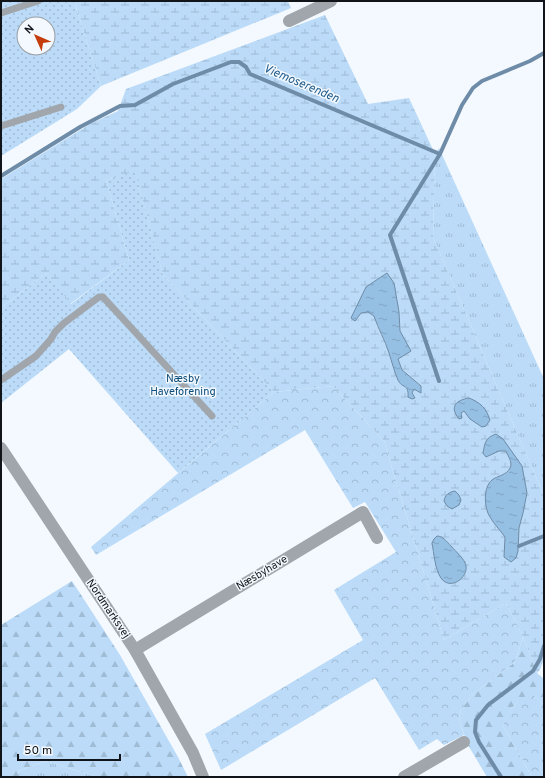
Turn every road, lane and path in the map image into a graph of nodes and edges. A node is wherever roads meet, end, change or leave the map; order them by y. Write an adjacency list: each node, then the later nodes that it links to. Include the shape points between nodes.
1 (38, 1): 3 (lane)
2 (331, 1): 4 (street)
3 (1, 13)
4 (289, 21)
5 (61, 107): 6 (lane)
6 (1, 126)
7 (1, 380): 8 (lane, via 36,356 64,323 99,297 103,297)
8 (212, 416)
9 (1, 448): 11 (street, Nordmarksvej)
10 (377, 538): 11 (street, Næsbyhave, via 363,512)
11 (135, 650): 13 (street, Nordmarksvej, via 193,753)
12 (464, 742): 14 (street)
13 (203, 777)
14 (404, 777)

